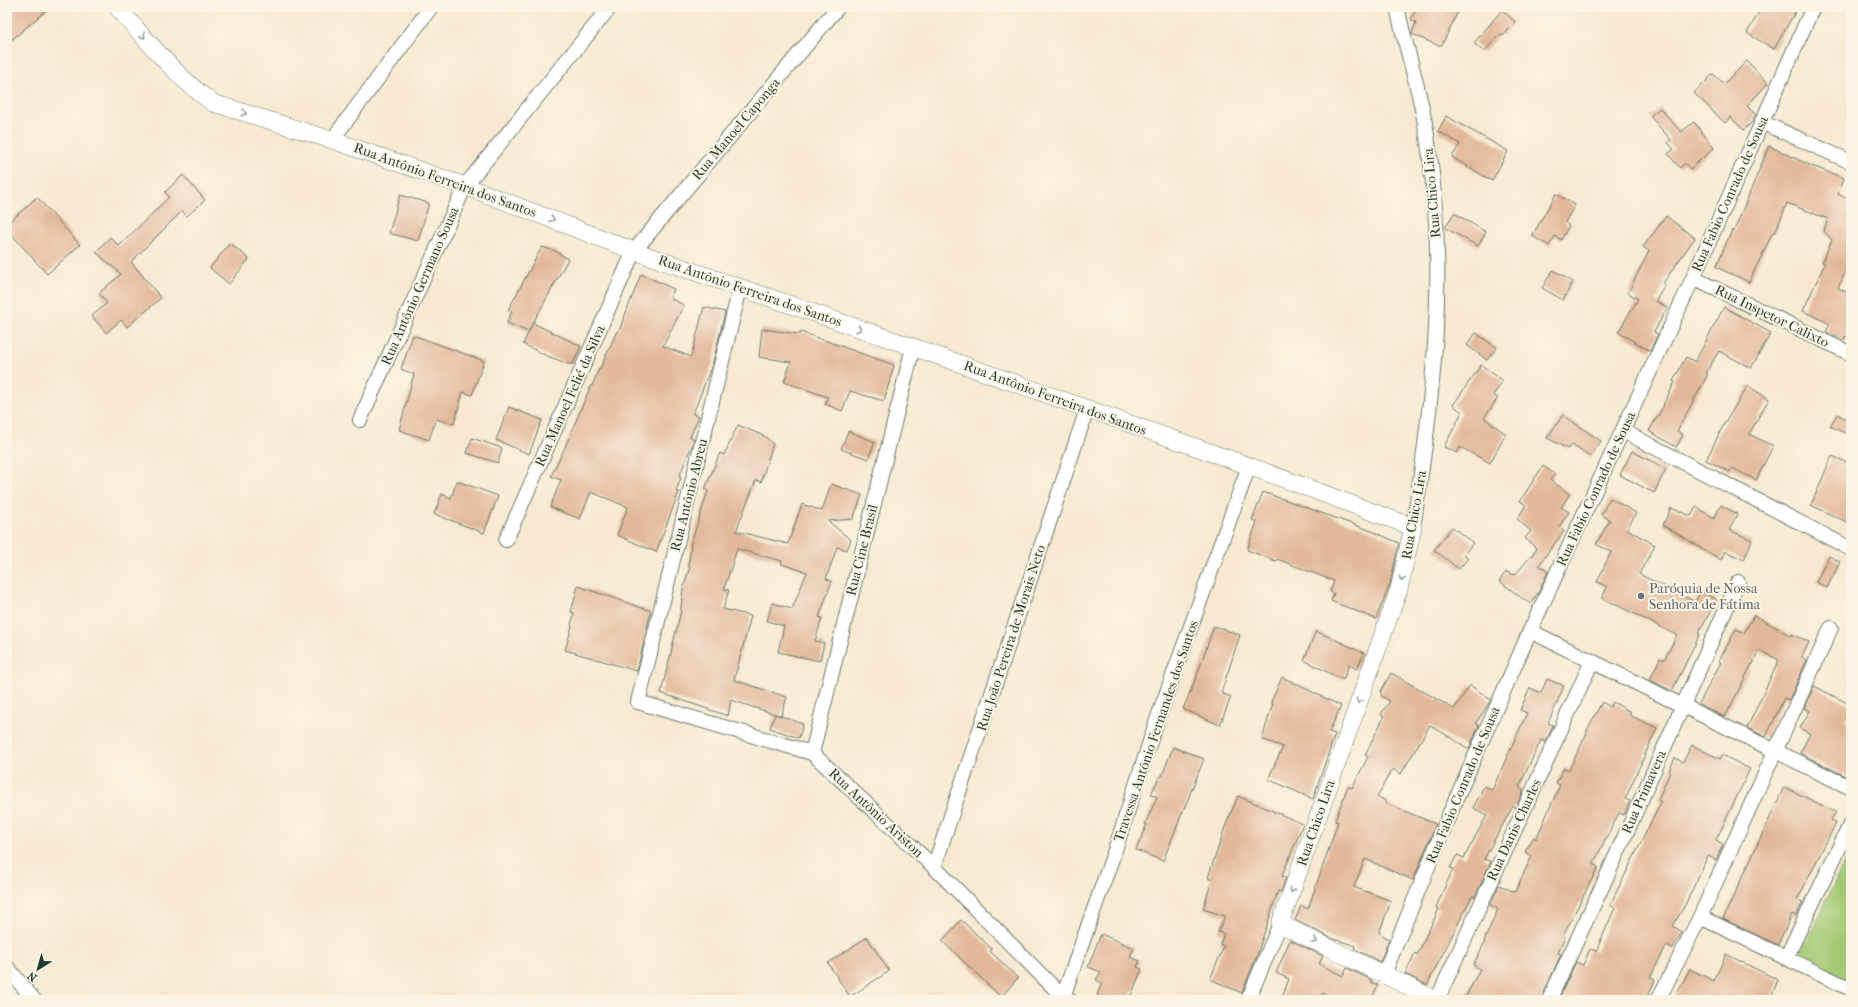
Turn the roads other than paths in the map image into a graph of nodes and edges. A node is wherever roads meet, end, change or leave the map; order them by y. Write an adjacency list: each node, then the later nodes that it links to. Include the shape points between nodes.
1 (117, 7): 8 (street, Rua Antônio Ferreira dos Santos, one-way to 8, via 164,59 213,103)
2 (431, 7): 8 (street)
3 (610, 7): 10 (street, Rua Antônio Germano Sousa)
4 (838, 7): 11 (street, Rua Manoel Caponga)
5 (1396, 7): 20 (street, Rua Chico Lira, via 1413,67 1427,135 1438,260 1438,325 1427,440)
6 (1813, 7): 7 (street, Rua Fabio Conrado de Sousa)
7 (1761, 122): 9 (street); 12 (street, Rua Fabio Conrado de Sousa)
8 (332, 140): 10 (street, Rua Antônio Ferreira dos Santos)
9 (1851, 162)
10 (465, 186): 11 (street, Rua Antônio Ferreira dos Santos, one-way to 11); 17 (street, Rua Antônio Germano Sousa)
11 (634, 251): 13 (street, Rua Antônio Ferreira dos Santos); 21 (street, Rua Manoel Felié da Silva)
12 (1693, 278): 15 (street, Rua Inspetor Calixto); 18 (street, Rua Fabio Conrado de Sousa)
13 (740, 288): 14 (street, Rua Antônio Ferreira dos Santos, one-way to 14); 27 (street, Rua Antônio Abreu)
14 (912, 347): 16 (street, Rua Antônio Ferreira dos Santos); 30 (street, Rua Cine Brasil)
15 (1851, 354)
16 (1087, 409): 19 (street, Rua Antônio Ferreira dos Santos); 33 (street, Rua João Pereira de Morais Neto)
17 (360, 420)
18 (1623, 432): 22 (street); 25 (street, Rua Fabio Conrado de Sousa)
19 (1249, 466): 20 (street, Rua Antônio Ferreira dos Santos); 41 (street, Travessa Antônio Fernandes dos Santos, via 1157,720)
20 (1414, 527): 35 (street, Rua Chico Lira, one-way to 35, via 1399,589)
21 (506, 540)
22 (1851, 549)
23 (1738, 582): 28 (street, Rua Primavera)
24 (1831, 628): 29 (street)
25 (1530, 631): 26 (street); 38 (street, Rua Fabio Conrado de Sousa, via 1450,813)
26 (1592, 661): 28 (street); 44 (street, Rua Danis Charles)
27 (638, 702): 30 (street, Rua Antônio Ariston)
28 (1682, 705): 29 (street); 45 (street, Rua Primavera)
29 (1774, 750): 31 (street); 34 (street)
30 (812, 753): 33 (street, Rua Antônio Ariston)
31 (1851, 788)
32 (1851, 824): 36 (street)
33 (934, 867): 41 (street, Rua Antônio Ariston)
34 (1700, 917): 36 (street); 40 (street)
35 (1280, 924): 38 (street, one-way to 38); 43 (street, Rua Chico Lira)
36 (1786, 958): 39 (street)
37 (7, 967): 42 (street)
38 (1384, 974): 44 (street)
39 (1851, 988)
40 (1662, 998)
41 (1067, 999)
42 (34, 1000)
43 (1248, 1000)
44 (1436, 1000)
45 (1549, 1000)

